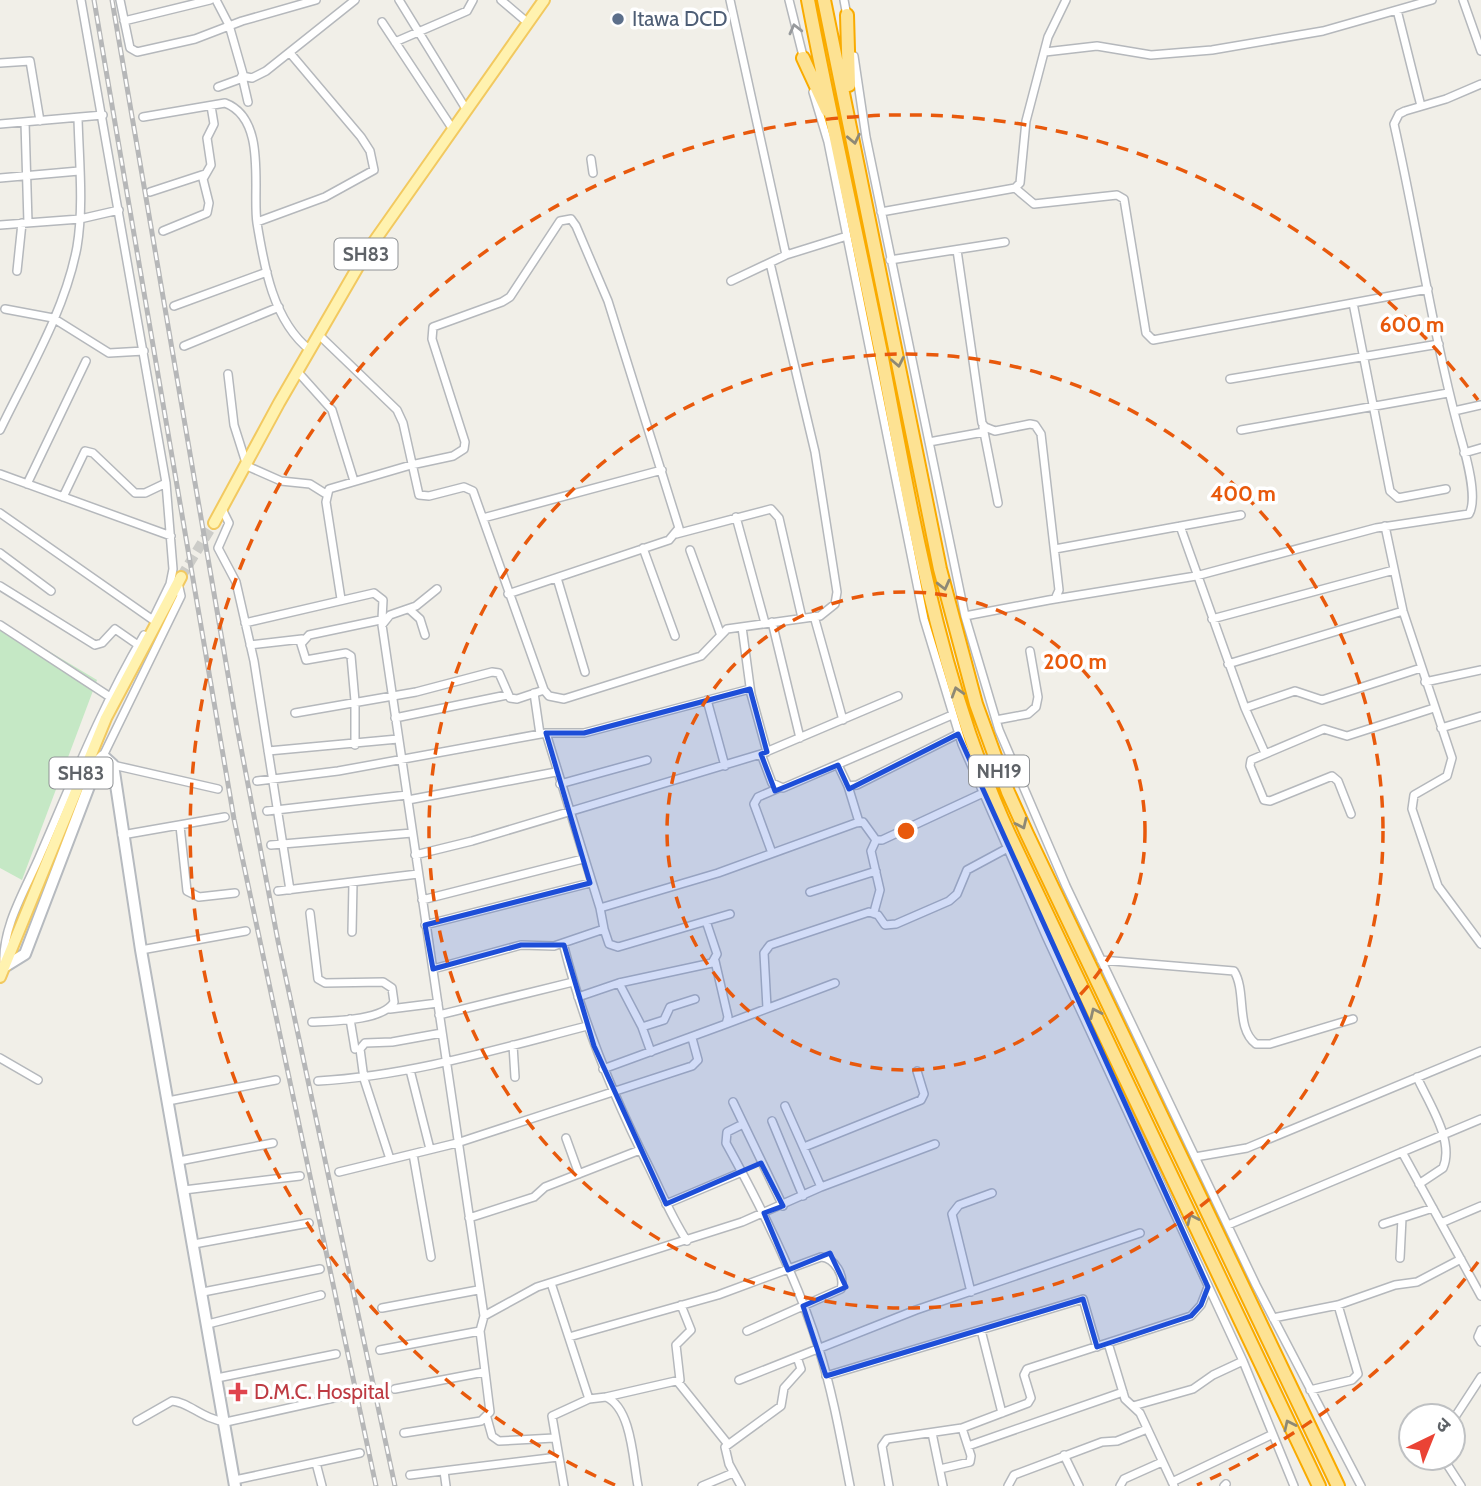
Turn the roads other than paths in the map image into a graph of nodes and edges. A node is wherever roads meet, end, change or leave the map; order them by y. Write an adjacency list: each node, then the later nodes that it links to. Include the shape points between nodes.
1 (81, 0): 41 (street)
2 (120, 0): 22 (street)
3 (210, 0): 22 (street)
4 (316, 0): 25 (street)
5 (355, 0): 19 (street)
6 (399, 0): 26 (street)
7 (474, 0): 26 (street, via 467,11)
8 (501, 0): 24 (street)
9 (544, 0): 24 (main road, SH83)
10 (730, 0): 67 (street)
11 (789, 0): 31 (street, one-way to 11)
12 (808, 0): 48 (highway, NH19)
13 (824, 0): 40 (highway, NH19)
14 (844, 0): 21 (street)
15 (1066, 0): 29 (street)
16 (1432, 0): 20 (street)
17 (1463, 0): 28 (street)
18 (218, 1): 25 (street)
19 (346, 3): 30 (street)
20 (1397, 10): 29 (street, via 1324,31 1212,50 1151,55 1097,46); 38 (street)
21 (847, 15): 40 (highway); 58 (street)
22 (124, 22): 25 (street, via 130,48 138,52 195,39)
23 (382, 22): 27 (street)
24 (528, 23): 39 (main road, SH83)
25 (229, 25): 33 (street)
26 (418, 33): 27 (street); 39 (street)
27 (395, 42): 47 (street)
28 (1481, 51)
29 (1045, 52): 55 (street, via 1026,121 1020,183)
30 (290, 53): 33 (street, via 252,78); 60 (street, via 361,137 374,170 326,197)
31 (803, 58): 48 (highway); 64 (street, via 828,142)
32 (0, 63): 44 (street, via 30,61)
33 (242, 76): 35 (street); 36 (street)
34 (1481, 84): 38 (street)
35 (218, 87)
36 (248, 102)
37 (211, 106): 43 (street); 52 (street, via 214,124 207,138 211,165); 60 (street, via 230,105 248,131 258,170)
38 (1421, 106): 73 (street, via 1399,114 1394,124)
39 (466, 109): 47 (main road, SH83)
40 (849, 115): 401 (highway, NH19, one-way to 401, via 940,569 992,752)
41 (103, 116): 42 (street); 57 (street)
42 (78, 117): 44 (street); 50 (street)
43 (143, 117)
44 (40, 121): 45 (street)
45 (26, 122): 46 (street); 53 (street)
46 (0, 124)
47 (452, 128): 79 (main road, SH83)
48 (837, 132): 400 (highway, NH19, one-way to 48, via 988,787 932,606)
49 (591, 159): 51 (street)
50 (79, 171): 53 (street); 59 (street)
51 (593, 173)
52 (205, 174): 56 (street); 63 (street, via 207,213)
53 (27, 175): 54 (street); 61 (street)
54 (0, 178)
55 (1015, 188): 58 (street); 74 (street, via 1034,204 1117,195 1124,199 1146,333 1153,340)
56 (150, 192)
57 (120, 210): 59 (street); 83 (street)
58 (881, 212): 68 (street)
59 (80, 219): 61 (street); 78 (street, via 76,249)
60 (257, 222): 71 (street)
61 (25, 223): 62 (street); 70 (street)
62 (0, 225)
63 (163, 231)
64 (847, 236): 67 (street); 173 (street, via 924,619)
65 (1005, 242): 66 (street)
66 (957, 250): 68 (street); 93 (street)
67 (786, 255): 69 (street)
68 (890, 260): 97 (street)
69 (770, 263): 72 (street); 140 (street, via 815,452 837,593 828,612)
70 (17, 271)
71 (267, 272): 75 (street); 76 (street)
72 (731, 281)
73 (1428, 289): 74 (street); 80 (street)
74 (1353, 303): 84 (street)
75 (174, 306)
76 (279, 307): 81 (street); 82 (street, via 288,328)
77 (5, 309): 78 (street)
78 (53, 318): 83 (street, via 109,353); 94 (street)
79 (317, 334): 82 (main road, SH83); 100 (street, via 397,410)
80 (1439, 344): 84 (street); 89 (street)
81 (184, 346)
82 (310, 350): 86 (main road, SH83)
83 (144, 351): 105 (street)
84 (1364, 356): 88 (street); 91 (street)
85 (86, 361): 106 (street)
86 (297, 372): 101 (main road, SH83); 104 (street, via 332,410)
87 (228, 374): 101 (street, via 232,417)
88 (1230, 379)
89 (1448, 393): 91 (street); 92 (street)
90 (1481, 405): 92 (street)
91 (1374, 408): 95 (street); 107 (street, via 1393,495 1398,498)
92 (1454, 411): 99 (street)
93 (982, 423): 96 (street); 124 (street, via 995,431 1030,424 1039,429)
94 (0, 430)
95 (1241, 430)
96 (984, 432): 97 (street); 112 (street)
97 (929, 442): 139 (street)
98 (1481, 449): 99 (street)
99 (1464, 453): 111 (street)
100 (411, 465): 102 (street, via 453,457 466,442 432,339 433,327 510,297 565,218 576,226 598,272); 104 (street); 117 (street, via 419,495 468,487)
101 (247, 466): 108 (street, via 281,481 310,484); 113 (main road, SH83)
102 (662, 470): 117 (street); 121 (street, via 677,519)
103 (0, 474): 106 (street)
104 (354, 481): 108 (street, via 329,489)
105 (166, 483): 110 (street, via 135,493 93,453 85,451); 122 (street)
106 (27, 484): 110 (street)
107 (1446, 489)
108 (327, 495): 135 (street)
109 (1481, 495): 111 (street)
110 (63, 497): 122 (street)
111 (1472, 497): 120 (street, via 1472,510 1465,516)
112 (998, 503)
113 (222, 509): 118 (main road, SH83); 145 (street, via 229,523 218,548 234,575)
114 (0, 513): 144 (street)
115 (1241, 515): 119 (street)
116 (736, 517): 121 (street); 141 (street, via 766,509 776,512); 146 (street)
117 (483, 518): 134 (street)
118 (214, 523)
119 (1180, 526): 124 (street); 128 (street)
120 (1385, 526): 127 (street); 128 (street)
121 (676, 534): 123 (street)
122 (171, 536): 144 (street, via 172,577)
123 (643, 548): 129 (street); 151 (street)
124 (1055, 549): 136 (street, via 1059,590)
125 (690, 550): 149 (street)
126 (0, 553): 133 (street)
127 (1394, 570): 138 (street); 143 (street)
128 (1196, 576): 136 (street); 143 (street)
129 (557, 578): 134 (street); 159 (street)
130 (179, 580): 187 (street, via 181,596); 242 (main road, SH83, via 106,718)
131 (0, 586): 153 (street, via 95,645 115,629)
132 (437, 589): 137 (street)
133 (51, 591)
134 (508, 594): 162 (street)
135 (341, 599): 142 (street, via 379,595); 145 (street)
136 (1055, 599): 139 (street)
137 (410, 609): 142 (street); 150 (street, via 420,619)
138 (1403, 611): 156 (street); 157 (street)
139 (965, 616): 177 (street)
140 (814, 617): 141 (street); 176 (street)
141 (802, 618): 146 (street)
142 (383, 619): 152 (street); 167 (street)
143 (1212, 619): 156 (street)
144 (153, 620): 153 (street)
145 (245, 623): 154 (street)
146 (769, 623): 148 (street); 181 (street)
147 (0, 625): 166 (street)
148 (742, 626): 149 (street); 161 (street)
149 (720, 633): 162 (street, via 709,649 690,660 564,699)
150 (425, 635)
151 (675, 636)
152 (302, 639): 154 (street); 169 (street, via 306,660 351,656)
153 (138, 645): 166 (street)
154 (250, 645): 184 (street)
155 (1030, 651): 177 (street, via 1036,707)
156 (1228, 664): 170 (street)
157 (1421, 668): 160 (street); 170 (street, via 1322,700 1295,691)
158 (1481, 670): 160 (street)
159 (585, 672)
160 (1425, 681): 171 (street)
161 (750, 689): 168 (street); 185 (street)
162 (544, 690): 163 (street)
163 (534, 693): 164 (street, via 517,699); 179 (street)
164 (507, 695): 167 (street, via 495,672); 175 (street)
165 (898, 696): 176 (street)
166 (110, 697): 242 (street, via 3,944)
167 (392, 697): 169 (street); 175 (street)
168 (707, 700): 179 (street, via 584,733); 192 (street)
169 (355, 701): 172 (street); 183 (street)
170 (1245, 708): 186 (street)
171 (1434, 708): 178 (street); 186 (street, via 1347,736 1325,729)
172 (295, 713)
173 (952, 715): 180 (street); 191 (street)
174 (1481, 716): 178 (street)
175 (395, 718): 182 (street)
176 (843, 720): 181 (street)
177 (996, 720): 239 (street, via 1026,798)
178 (1441, 728): 237 (street, via 1452,758 1450,771 1414,795 1412,809 1438,886)
179 (543, 733): 188 (street); 193 (street)
180 (958, 734): 197 (street); 200 (street)
181 (800, 738): 185 (street)
182 (398, 739): 183 (street); 188 (street)
183 (355, 745): 184 (street)
184 (268, 751): 194 (street)
185 (764, 753): 192 (street); 198 (street, via 772,783)
186 (1265, 753): 205 (street, via 1250,762 1264,800 1332,776)
187 (103, 756): 190 (street); 242 (street, via 25,954)
188 (404, 760): 194 (street); 201 (street)
189 (647, 760): 196 (street)
190 (113, 765): 199 (street); 210 (street)
191 (838, 765): 197 (street); 198 (street)
192 (725, 766): 204 (street)
193 (556, 772): 196 (street); 201 (street)
194 (274, 778): 195 (street); 202 (street)
195 (257, 781)
196 (560, 784): 204 (street)
197 (848, 786): 207 (street)
198 (779, 788): 215 (street, via 758,797 754,804)
199 (218, 789)
200 (981, 794): 211 (street); 214 (street)
201 (407, 797): 202 (street); 209 (street)
202 (279, 808): 203 (street); 212 (street)
203 (267, 811)
204 (568, 812): 216 (street); 217 (street)
205 (1351, 814)
206 (225, 817): 208 (street)
207 (859, 822): 211 (street); 215 (street)
208 (180, 826): 210 (street); 225 (street, via 187,891 199,897)
209 (412, 833): 212 (street); 216 (street)
210 (122, 835): 238 (street)
211 (876, 840): 218 (street, via 871,851)
212 (283, 844): 213 (street); 222 (street)
213 (271, 845)
214 (1006, 849): 228 (street, via 967,870 949,901 890,926); 324 (street)
215 (772, 853): 227 (street)
216 (415, 855): 219 (street)
217 (583, 859): 221 (street); 226 (street)
218 (876, 871): 224 (street); 228 (street, via 880,890)
219 (418, 874): 220 (street); 226 (street)
220 (353, 883): 222 (street); 235 (street)
221 (590, 883): 227 (street); 232 (street)
222 (290, 890): 223 (street)
223 (278, 891)
224 (810, 892)
225 (235, 893)
226 (422, 900): 232 (street)
227 (600, 908): 233 (street)
228 (874, 912): 249 (street, via 766,948)
229 (310, 913): 250 (street, via 318,979 388,984 394,1002)
230 (730, 914): 231 (street)
231 (706, 921): 233 (street, via 618,947 609,944); 240 (street)
232 (425, 925): 241 (street)
233 (604, 929): 236 (street)
234 (246, 931): 238 (street)
235 (352, 932)
236 (563, 943): 241 (street, via 521,945); 243 (street)
237 (1481, 944)
238 (141, 950): 276 (street)
239 (1101, 960): 252 (street, via 1234,971 1247,1031 1256,1044); 292 (street)
240 (715, 961): 244 (street); 255 (street)
241 (433, 969): 248 (street)
242 (2, 972)
243 (573, 982): 246 (street); 251 (street)
244 (619, 983): 246 (street); 257 (street)
245 (835, 983): 249 (street)
246 (578, 997): 256 (street)
247 (695, 999): 257 (street, via 670,1007 664,1020)
248 (438, 1003): 250 (street); 251 (street)
249 (767, 1008): 255 (street)
250 (389, 1010): 253 (street)
251 (439, 1015): 258 (street)
252 (1353, 1019)
253 (351, 1020): 254 (street); 261 (street)
254 (312, 1022)
255 (726, 1024): 259 (street)
256 (587, 1026): 260 (street); 266 (street)
257 (642, 1027): 263 (street)
258 (442, 1033): 265 (street); 271 (street, via 365,1043 360,1049)
259 (692, 1038): 263 (street); 275 (street, via 696,1063)
260 (513, 1045): 265 (street); 269 (street)
261 (355, 1049)
262 (1481, 1051): 270 (street)
263 (650, 1052): 266 (street)
264 (0, 1058): 272 (street)
265 (446, 1061): 267 (street); 285 (street)
266 (603, 1069): 275 (street)
267 (410, 1070): 271 (street); 288 (street)
268 (916, 1071): 287 (street, via 924,1094 921,1100)
269 (515, 1077)
270 (1417, 1077): 282 (street); 292 (street, via 1247,1148)
271 (364, 1079): 274 (street); 293 (street)
272 (38, 1080)
273 (276, 1080): 276 (street)
274 (318, 1081)
275 (613, 1092): 285 (street); 289 (street)
276 (168, 1101): 294 (street)
277 (733, 1102): 281 (street)
278 (785, 1106): 287 (street)
279 (1481, 1119): 282 (street)
280 (772, 1121): 303 (street)
281 (743, 1124): 296 (street, via 725,1138); 305 (street)
282 (1443, 1135): 290 (street); 299 (street, via 1445,1165)
283 (566, 1138): 297 (street)
284 (272, 1143): 294 (street)
285 (457, 1143): 288 (street); 309 (street)
286 (935, 1144): 300 (street)
287 (804, 1147): 300 (street)
288 (430, 1149): 291 (street)
289 (640, 1150): 297 (street); 304 (street)
290 (1402, 1152): 299 (street); 314 (street)
291 (413, 1154): 293 (street); 318 (street)
292 (1195, 1157): 314 (street)
293 (390, 1159): 295 (street)
294 (179, 1161): 301 (street)
295 (339, 1172)
296 (742, 1172): 304 (street); 308 (street)
297 (579, 1174): 309 (street, via 545,1187 534,1197)
298 (300, 1176): 301 (street)
299 (1419, 1184): 307 (street)
300 (821, 1187): 303 (street)
301 (184, 1190): 317 (street)
302 (992, 1193): 327 (street, via 959,1205 952,1214)
303 (803, 1196): 305 (street)
304 (667, 1205): 316 (street)
305 (783, 1206): 308 (street)
306 (1481, 1206): 312 (street)
307 (1433, 1208): 310 (street); 312 (street)
308 (764, 1213): 316 (street); 322 (street)
309 (469, 1218): 325 (street)
310 (1402, 1218): 313 (street); 319 (street)
311 (309, 1223): 317 (street)
312 (1441, 1223): 320 (street)
313 (1382, 1224)
314 (1228, 1225): 335 (street)
315 (1140, 1233): 327 (street)
316 (687, 1241): 323 (street)
317 (194, 1244): 326 (street)
318 (431, 1257)
319 (1400, 1258)
320 (1461, 1259): 329 (street); 332 (street, via 1423,1280)
321 (320, 1269): 326 (street)
322 (788, 1270): 330 (street); 331 (street); 331 (street, via 826,1256 842,1279 841,1289)
323 (551, 1283): 334 (street); 341 (street)
324 (1208, 1287): 343 (street, via 1191,1316); 349 (street)
325 (478, 1290): 333 (street); 334 (street)
326 (203, 1292): 336 (street)
327 (971, 1292): 345 (street)
328 (321, 1296): 336 (street)
329 (1481, 1296)
330 (681, 1304): 341 (street); 355 (street, via 691,1330 676,1345)
331 (803, 1306): 340 (street); 345 (street)
332 (1338, 1306): 335 (street); 357 (street, via 1357,1374 1352,1380)
333 (382, 1308)
334 (484, 1316): 339 (street)
335 (1273, 1318): 357 (street)
336 (208, 1324): 353 (street)
337 (981, 1330): 344 (street, via 1083,1300); 351 (street); 364 (street)
338 (1481, 1330): 342 (street)
339 (480, 1331): 346 (street); 350 (street)
340 (747, 1331)
341 (569, 1337): 361 (street)
342 (1481, 1342)
343 (1108, 1343): 344 (street); 358 (street)
344 (1097, 1347): 364 (street, via 1027,1369 1024,1375 1030,1400)
345 (819, 1348): 348 (street); 351 (street)
346 (380, 1350)
347 (336, 1354): 353 (street)
348 (797, 1357): 354 (street); 374 (street, via 801,1369 784,1388 781,1406)
349 (1243, 1361): 363 (street, via 1193,1390); 372 (street)
350 (484, 1372): 356 (street); 365 (street)
351 (826, 1376): 393 (street)
352 (1481, 1377): 362 (street)
353 (217, 1378): 367 (street)
354 (739, 1380)
355 (678, 1382): 360 (street); 374 (street)
356 (395, 1389)
357 (1310, 1390): 402 (street)
358 (1123, 1392): 363 (street); 375 (street)
359 (347, 1395): 367 (street)
360 (606, 1397): 361 (street); 391 (street, via 617,1407 629,1431)
361 (589, 1399): 373 (street, via 552,1416)
362 (1465, 1402)
363 (1133, 1406): 369 (street)
364 (1002, 1413): 368 (street)
365 (487, 1418): 370 (street); 373 (street, via 492,1436 499,1441)
366 (137, 1421): 367 (street, via 172,1401 184,1403 207,1419)
367 (226, 1422): 385 (street)
368 (962, 1428): 371 (street); 375 (street)
369 (1147, 1429): 377 (street); 379 (street)
370 (404, 1433)
371 (932, 1433): 381 (street); 394 (street, via 884,1441)
372 (1271, 1435): 386 (street); 399 (street)
373 (554, 1438): 378 (street)
374 (727, 1443): 383 (street, via 725,1451)
375 (968, 1446): 381 (street, via 970,1462)
376 (360, 1453): 380 (street)
377 (1064, 1455): 396 (street, via 1014,1475); 397 (street)
378 (558, 1457): 382 (street); 390 (street)
379 (1162, 1462): 386 (street); 398 (street, via 1124,1479)
380 (316, 1463): 385 (street); 388 (street)
381 (940, 1469): 395 (street)
382 (444, 1471): 384 (street); 389 (street)
383 (733, 1473): 387 (street); 392 (street)
384 (410, 1475)
385 (235, 1483)
386 (1173, 1484)
387 (705, 1485)
388 (322, 1486)
389 (446, 1486)
390 (564, 1486)
391 (638, 1486)
392 (741, 1486)
393 (850, 1486)
394 (889, 1486)
395 (943, 1486)
396 (1008, 1486)
397 (1079, 1486)
398 (1119, 1486)
399 (1294, 1486)
400 (1319, 1486)
401 (1338, 1486)
402 (1361, 1486)

